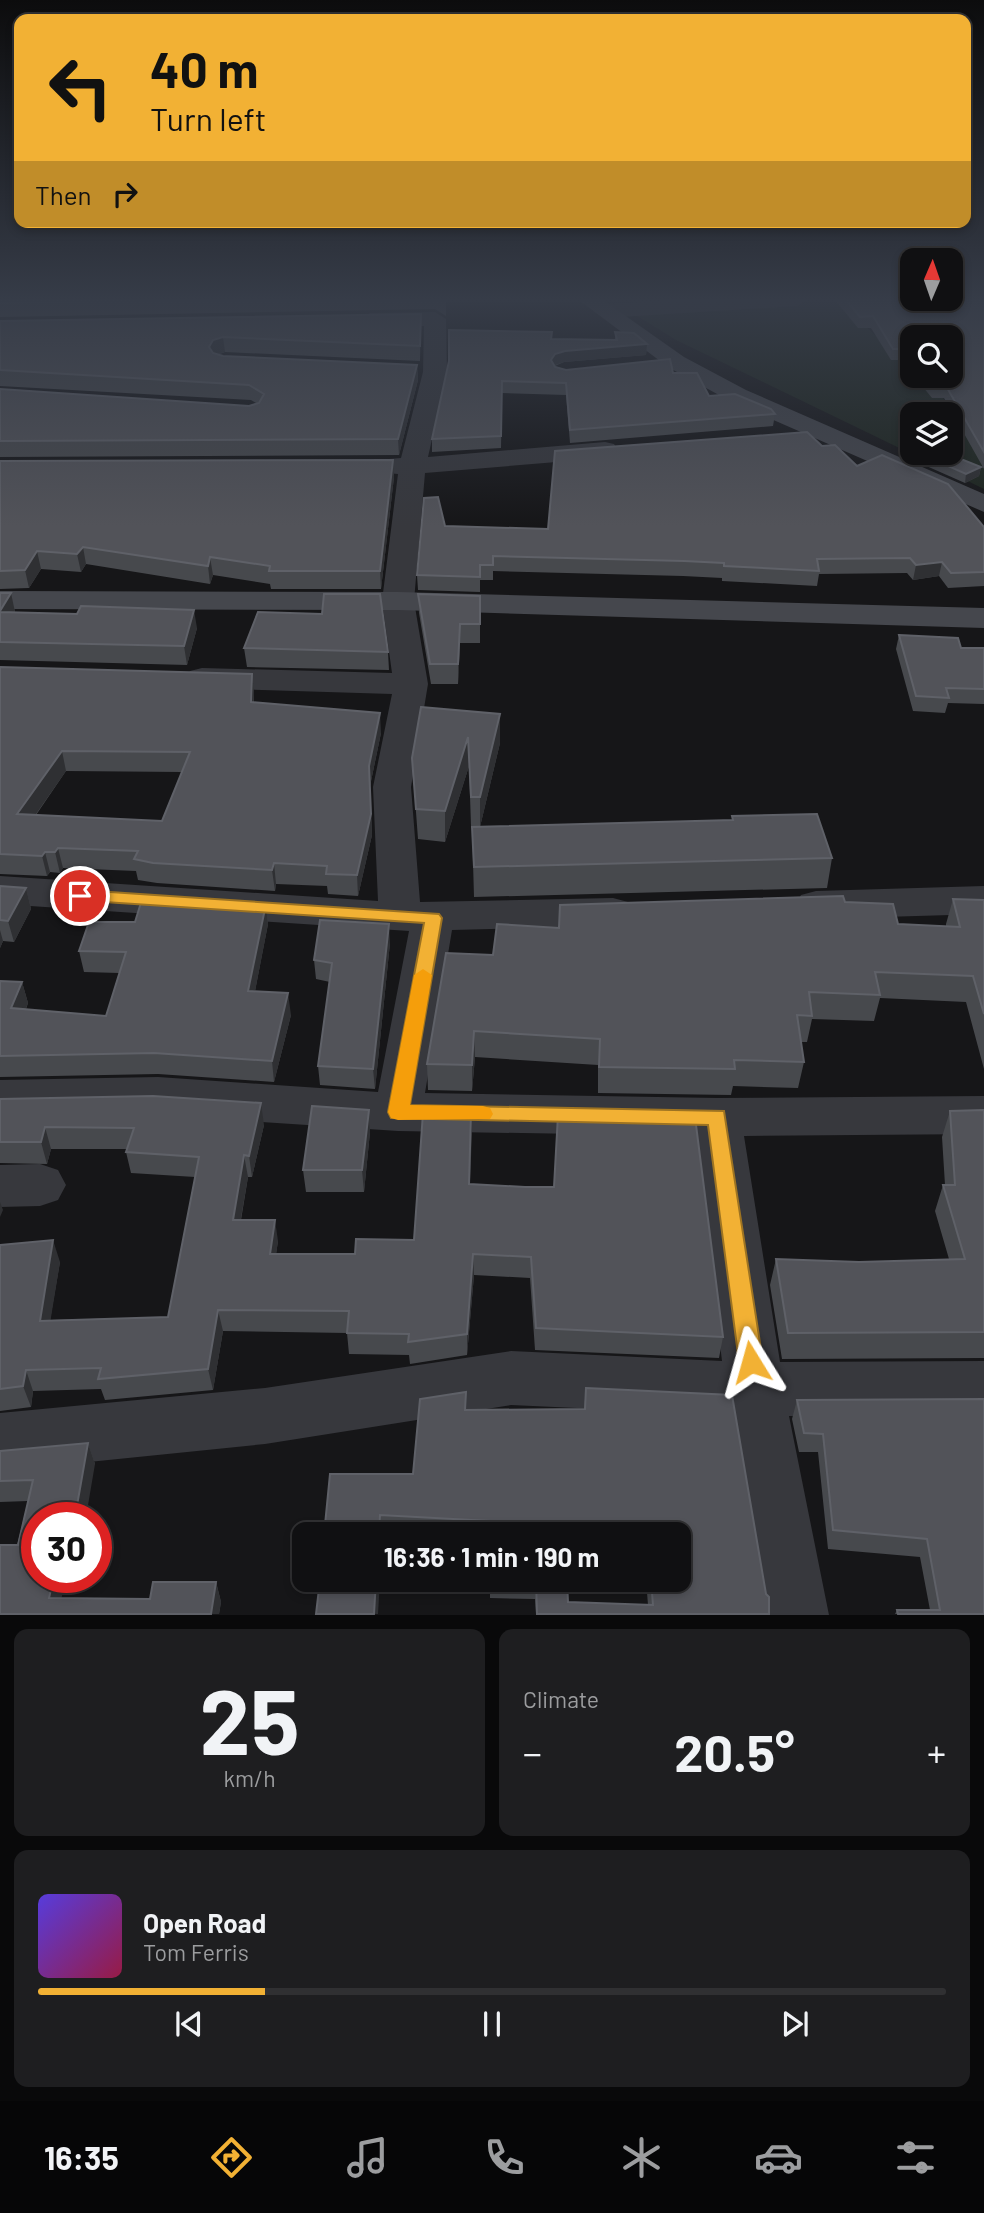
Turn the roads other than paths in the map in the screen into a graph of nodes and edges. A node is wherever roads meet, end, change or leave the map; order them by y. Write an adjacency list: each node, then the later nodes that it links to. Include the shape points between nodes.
1 (434, 375): 7 (street)
2 (701, 375): 3 (main road)
3 (824, 433): 4 (street); 8 (main road)
4 (769, 437)
5 (632, 448): 7 (street)
6 (357, 466): 7 (street)
7 (412, 466): 10 (street)
8 (984, 505)
9 (0, 600): 10 (main road)
10 (398, 601): 11 (main road); 13 (street)
11 (984, 618)
12 (164, 677): 13 (street)
13 (411, 684): 18 (street, via 392,788)
14 (0, 890): 18 (street)
15 (984, 900): 16 (street)
16 (778, 906)
17 (654, 910): 18 (street)
18 (416, 917): 20 (street)
19 (0, 1099): 20 (street, via 158,1096)
20 (398, 1112): 22 (street)
21 (984, 1115): 22 (street)
22 (717, 1117): 24 (street)
23 (984, 1388): 24 (street)
24 (755, 1390): 25 (street, via 511,1378 265,1416); 26 (street)
25 (0, 1441)
26 (796, 1615)

